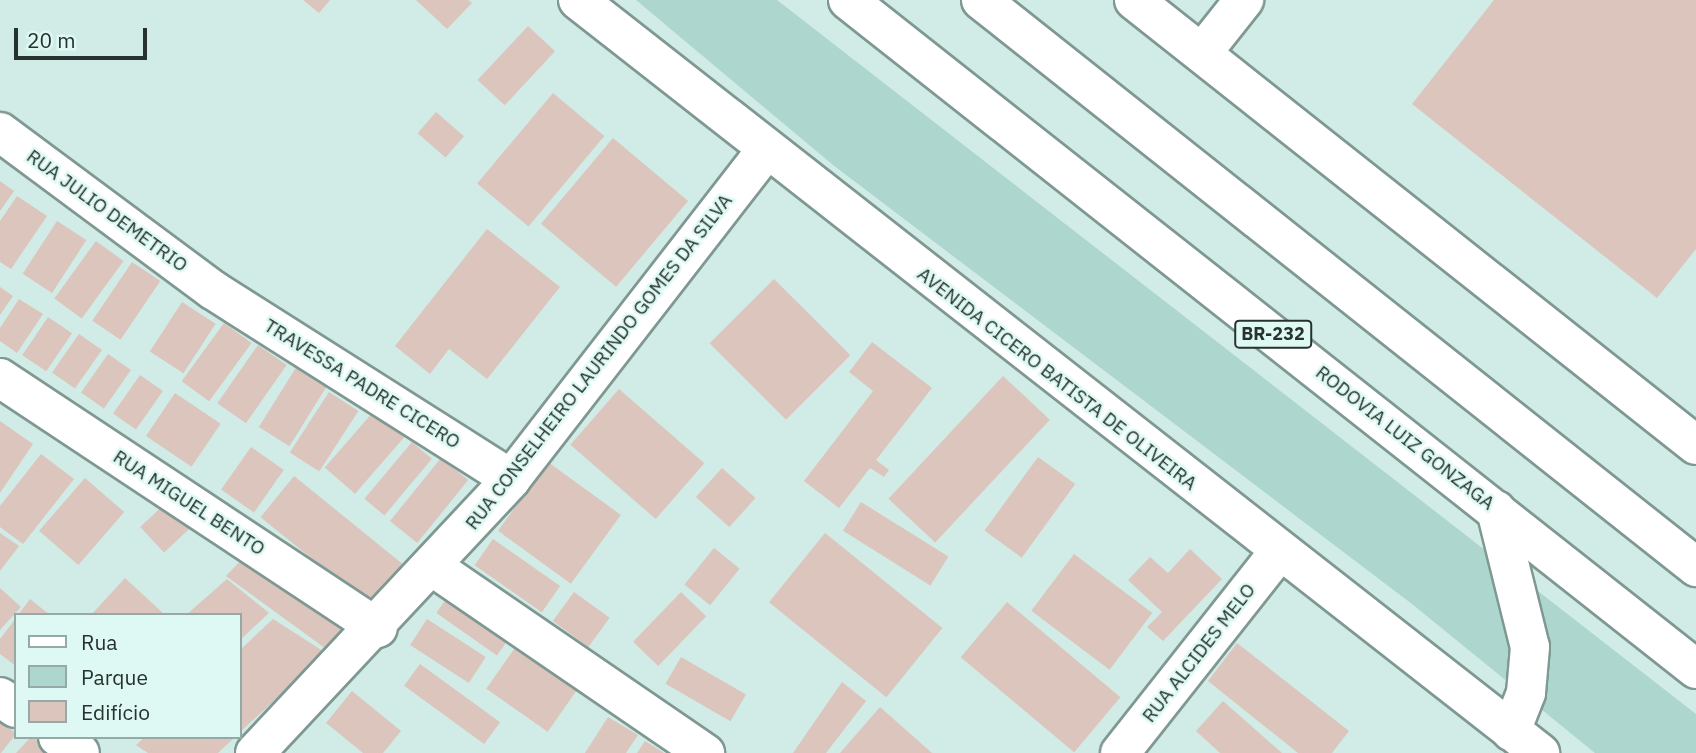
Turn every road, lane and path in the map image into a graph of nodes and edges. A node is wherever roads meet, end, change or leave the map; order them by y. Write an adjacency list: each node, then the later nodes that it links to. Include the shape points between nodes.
1 (578, 0): 8 (main road, AVENIDA CICERO BATISTA DE OLIVEIRA)
2 (848, 0): 13 (main road, RODOVIA LUIZ GONZAGA / BR-232)
3 (981, 0): 16 (main road)
4 (1134, 0): 6 (main road)
5 (1244, 0): 6 (main road)
6 (1202, 53): 11 (main road)
7 (0, 132): 9 (main road, RUA JULIO DEMETRIO)
8 (766, 150): 12 (main road, RUA CONSELHEIRO LAURINDO GOMES DA SILVA); 14 (main road, AVENIDA CICERO BATISTA DE OLIVEIRA)
9 (214, 290): 12 (main road, TRAVESSA PADRE CICERO)
10 (0, 379): 17 (main road, RUA MIGUEL BENTO)
11 (1696, 445)
12 (511, 479): 15 (main road, RUA CONSELHEIRO LAURINDO GOMES DA SILVA)
13 (1496, 510): 18 (main road, RODOVIA LUIZ GONZAGA / BR-232); 20 (main road, via 1530,647)
14 (1278, 553): 20 (main road, AVENIDA CICERO BATISTA DE OLIVEIRA); 24 (main road, RUA ALCIDES MELO)
15 (433, 566): 17 (main road, RUA CONSELHEIRO LAURINDO GOMES DA SILVA); 23 (main road)
16 (1696, 567)
17 (378, 628): 22 (main road, RUA CONSELHEIRO LAURINDO GOMES DA SILVA)
18 (1696, 669)
19 (61, 739): 21 (main road)
20 (1525, 742)
21 (80, 753)
22 (255, 753)
23 (705, 753)
24 (1120, 753)

